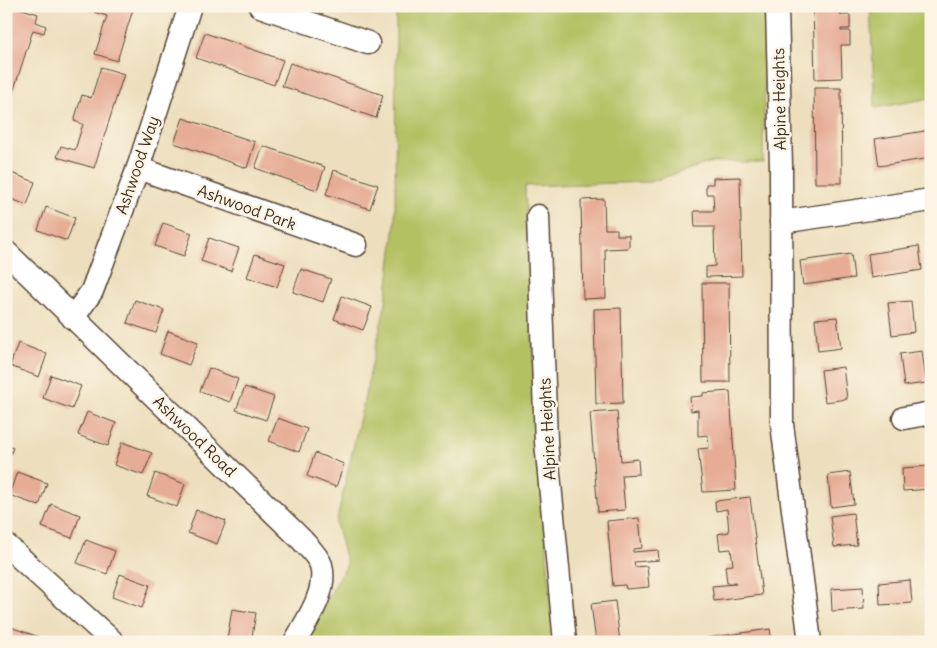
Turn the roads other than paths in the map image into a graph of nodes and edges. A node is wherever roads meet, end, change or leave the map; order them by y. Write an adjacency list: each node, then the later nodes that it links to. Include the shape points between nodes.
1 (190, 6): 5 (street, Ashwood Way)
2 (260, 6): 4 (street)
3 (777, 6): 8 (street, Alpine Heights)
4 (368, 43)
5 (138, 168): 9 (street, Ashwood Park); 11 (street, Ashwood Way, via 92,291)
6 (931, 200): 8 (street)
7 (538, 216): 17 (street, Alpine Heights, via 546,442)
8 (781, 222): 18 (street, Alpine Heights, via 782,424)
9 (356, 245)
10 (6, 252): 11 (street, Ashwood Road)
11 (73, 318): 16 (street, Ashwood Road, via 302,540 320,563 323,582)
12 (931, 413): 13 (street)
13 (904, 418)
14 (6, 545): 15 (street)
15 (111, 640)
16 (295, 642)
17 (564, 642)
18 (810, 642)

